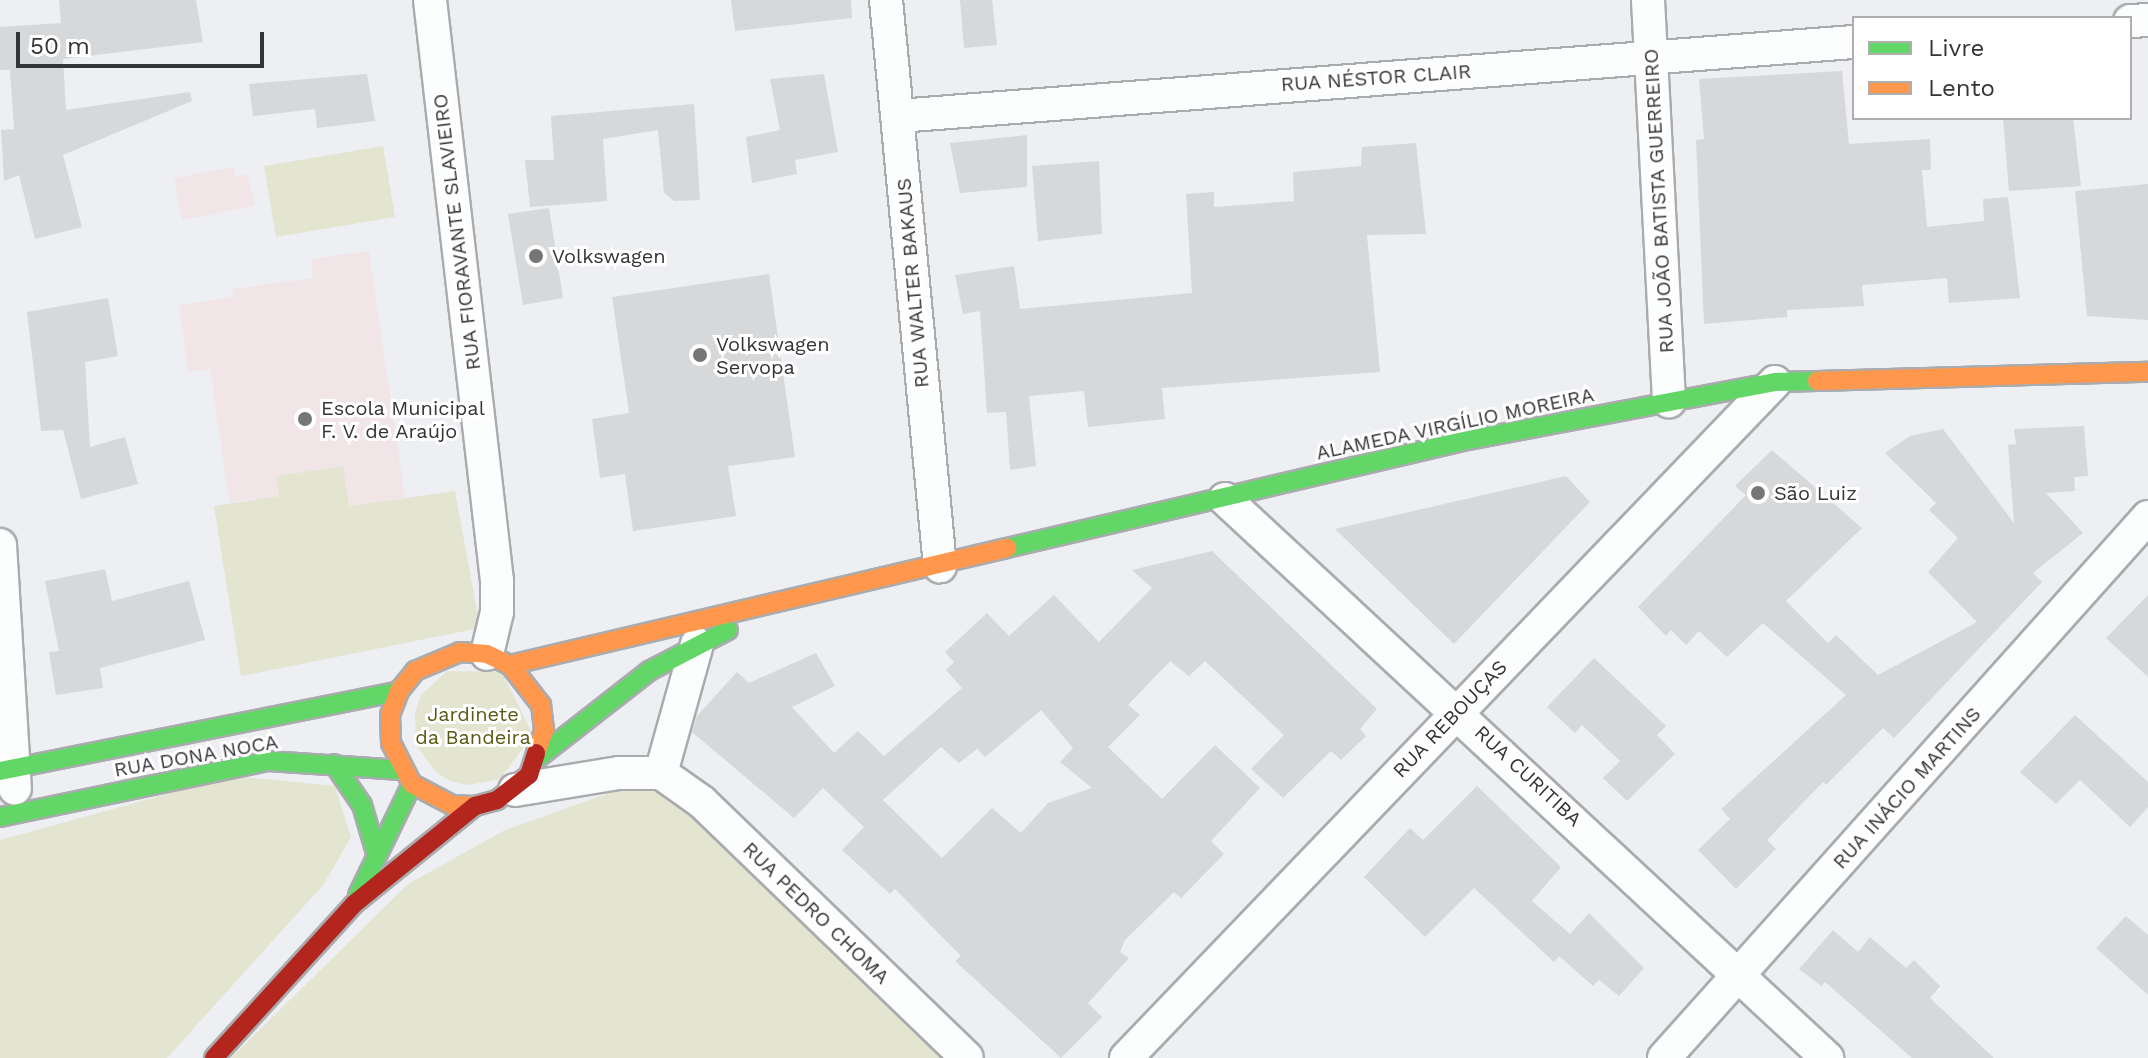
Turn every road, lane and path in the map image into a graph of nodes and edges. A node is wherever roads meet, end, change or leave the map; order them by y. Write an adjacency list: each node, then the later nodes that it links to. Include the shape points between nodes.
1 (430, 0): 16 (street, RUA FIORAVANTE SLAVIEIRO, via 497,581)
2 (886, 0): 6 (street, RUA WALTER BAKAUS)
3 (1648, 0): 5 (street, RUA JOÃO BATISTA GUERREIRO)
4 (1852, 42): 5 (street, RUA NÉSTOR CLAIR)
5 (1651, 57): 6 (street, RUA NÉSTOR CLAIR); 9 (street, RUA JOÃO BATISTA GUERREIRO)
6 (898, 116): 13 (street, RUA WALTER BAKAUS)
7 (2148, 372): 8 (main road, ALAMEDA VIRGÍLIO MOREIRA)
8 (1775, 382): 9 (main road, ALAMEDA VIRGÍLIO MOREIRA); 18 (street, RUA REBOUÇAS)
9 (1669, 401): 10 (main road, ALAMEDA VIRGÍLIO MOREIRA, via 1458,442)
10 (1225, 499): 13 (main road, ALAMEDA VIRGÍLIO MOREIRA); 18 (street, RUA CURITIBA)
11 (2148, 517): 29 (street, RUA INÁCIO MARTINS)
12 (0, 545): 21 (street)
13 (940, 566): 14 (main road, ALAMEDA VIRGÍLIO MOREIRA)
14 (784, 603): 15 (main road, ALAMEDA VIRGÍLIO MOREIRA); 16 (main road, ALAMEDA VIRGÍLIO MOREIRA)
15 (697, 644): 19 (main road, ALAMEDA VIRGÍLIO MOREIRA, via 649,671); 22 (street)
16 (498, 659): 17 (main road, via 436,658 415,671); 19 (main road, via 529,683 541,705)
17 (399, 691): 21 (main road, RUA DONA NOCA); 23 (main road, via 390,715 391,743)
18 (1458, 710): 29 (street, RUA CURITIBA); 32 (street, RUA REBOUÇAS)
19 (539, 757): 24 (main road)
20 (334, 764): 23 (main road, RUA DONA NOCA); 26 (main road, RUA DONA NOCA, via 269,761); 27 (main road, via 362,805)
21 (7, 769): 26 (street)
22 (661, 773): 24 (street, via 619,773); 31 (street, RUA PEDRO CHOMA, via 702,802)
23 (407, 777): 25 (main road, via 452,805); 27 (main road)
24 (515, 790): 25 (main road)
25 (475, 806): 28 (main road)
26 (8, 815)
27 (376, 853): 28 (main road)
28 (354, 904): 30 (main road)
29 (1740, 977): 33 (street, RUA INÁCIO MARTINS); 34 (street, RUA CURITIBA)
30 (214, 1058)
31 (967, 1058)
32 (1126, 1058)
33 (1664, 1058)
34 (1827, 1058)

